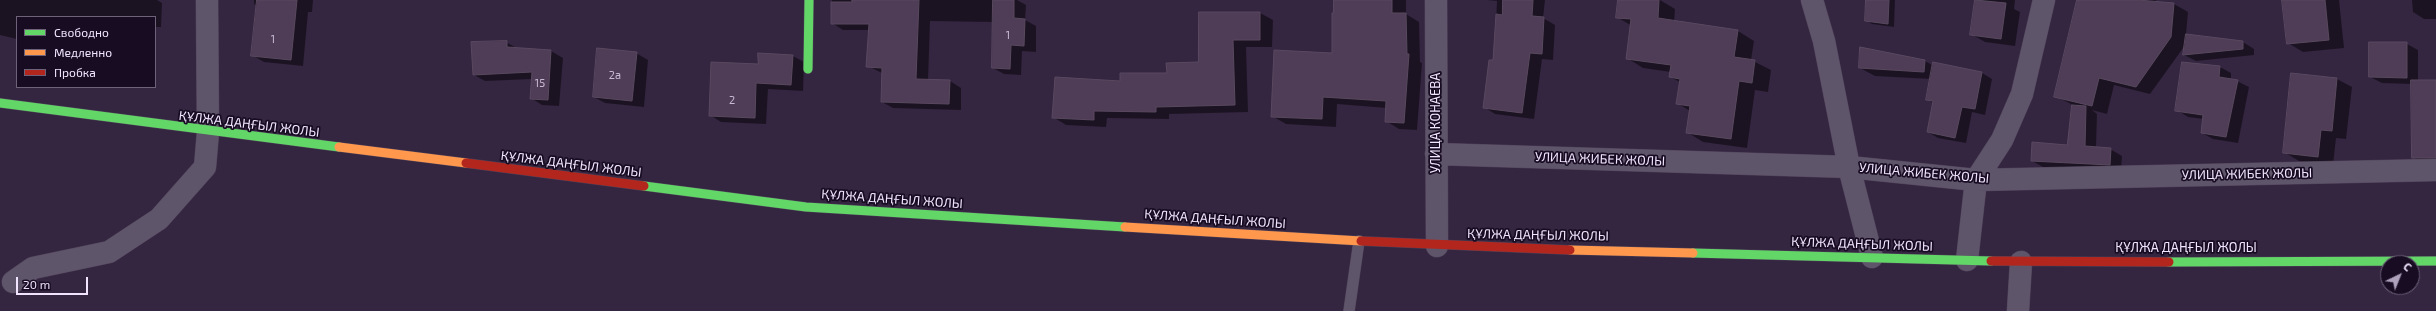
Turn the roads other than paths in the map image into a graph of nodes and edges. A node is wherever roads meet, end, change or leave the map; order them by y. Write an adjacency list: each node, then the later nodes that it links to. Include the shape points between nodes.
1 (207, 0): 8 (street)
2 (809, 0): 6 (main road)
3 (1436, 0): 9 (street, УЛИЦА КОНАЕВА)
4 (1812, 0): 10 (street, via 1824,40)
5 (2044, 0): 12 (street, via 2022,94 2002,140)
6 (808, 69)
7 (0, 103): 8 (main road, ҚҰЛЖА ДАҢҒЫЛ ЖОЛЫ)
8 (208, 132): 13 (main road, ҚҰЛЖА ДАҢҒЫЛ ЖОЛЫ, via 806,207); 19 (street, via 205,168 159,219 109,252 34,268)
9 (1436, 154): 10 (street, УЛИЦА ЖИБЕК ЖОЛЫ); 14 (street, УЛИЦА КОНАЕВА)
10 (1849, 167): 12 (street, УЛИЦА ЖИБЕК ЖОЛЫ); 15 (street)
11 (2436, 170): 12 (street, УЛИЦА ЖИБЕК ЖОЛЫ)
12 (1976, 180): 16 (street)
13 (1359, 241): 14 (main road, ҚҰЛЖА ДАҢҒЫЛ ЖОЛЫ); 20 (lane)
14 (1437, 246): 15 (main road, ҚҰЛЖА ДАҢҒЫЛ ЖОЛЫ)
15 (1872, 256): 16 (main road, ҚҰЛЖА ДАҢҒЫЛ ЖОЛЫ)
16 (1967, 260): 18 (main road, ҚҰЛЖА ДАҢҒЫЛ ЖОЛЫ)
17 (2436, 261): 18 (main road, ҚҰЛЖА ДАҢҒЫЛ ЖОЛЫ)
18 (2021, 262): 21 (street)
19 (13, 282)
20 (1349, 311)
21 (2018, 311)

